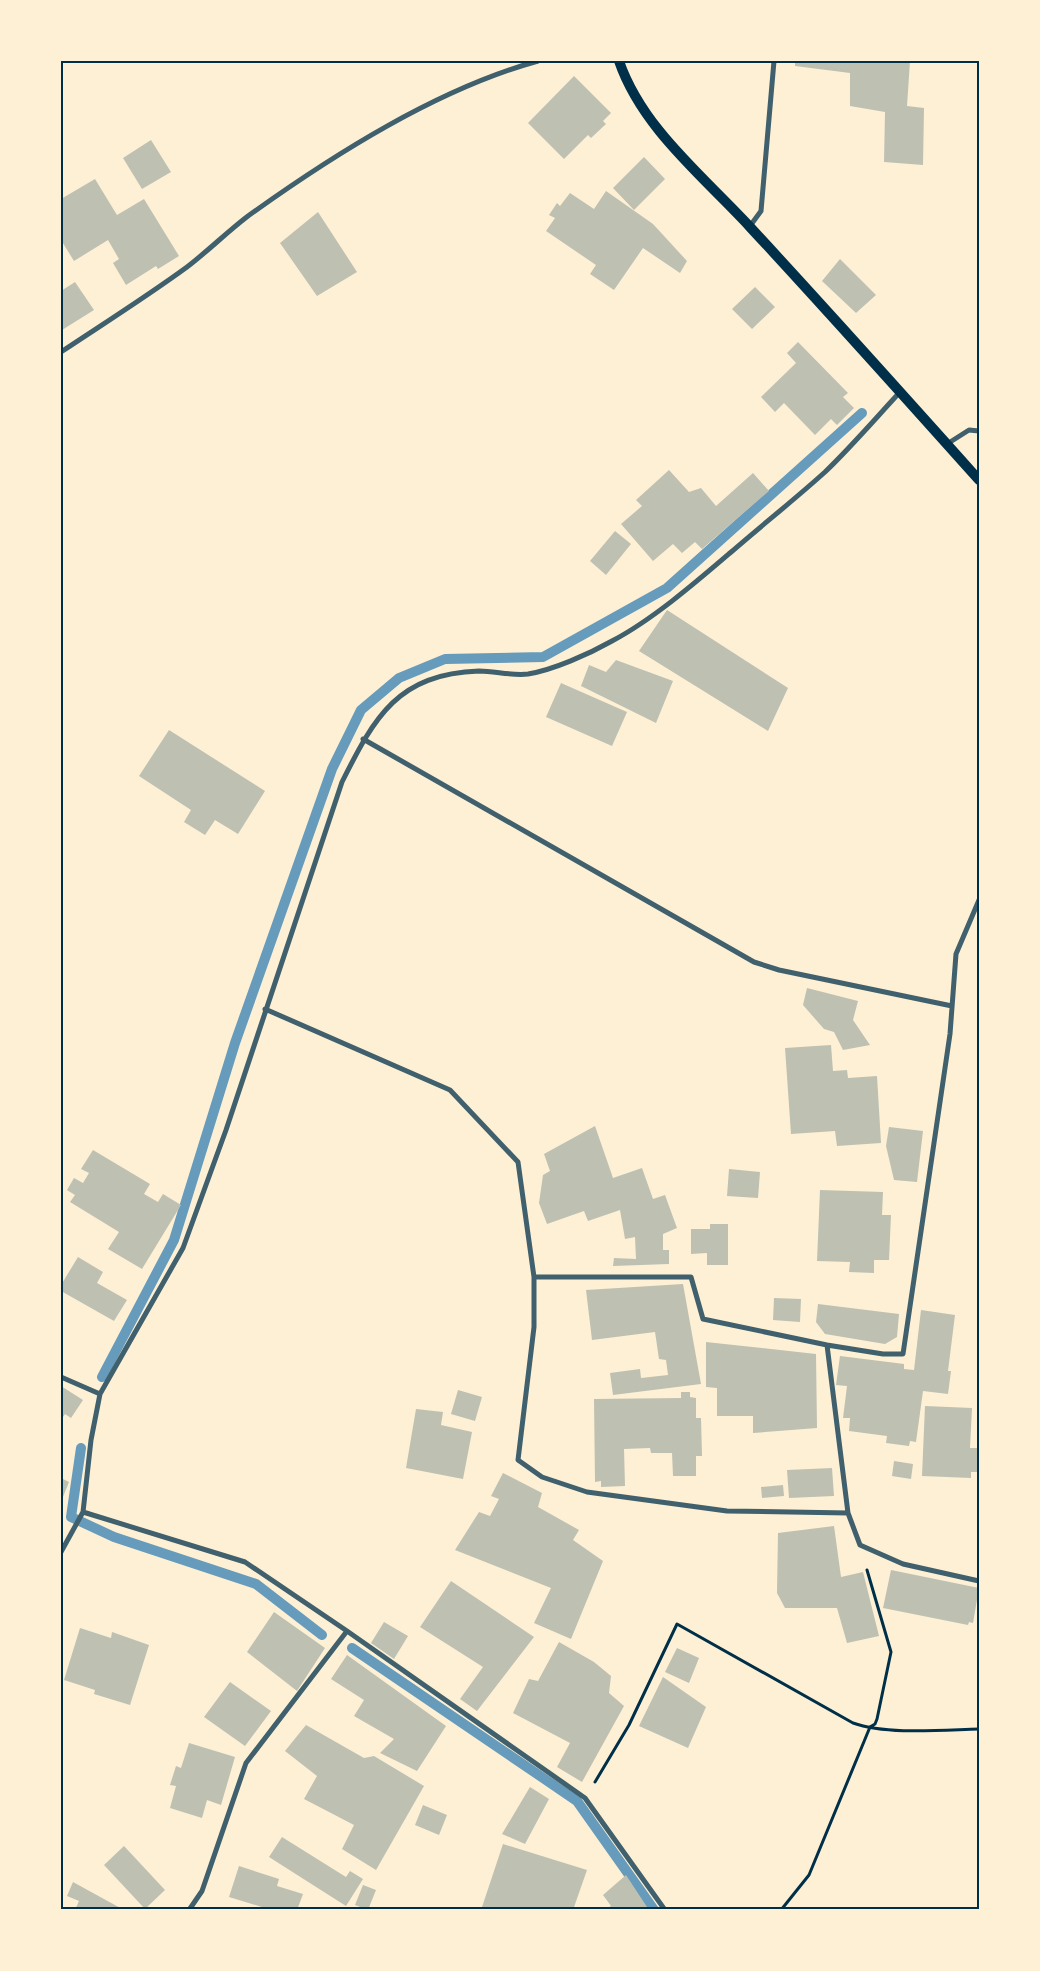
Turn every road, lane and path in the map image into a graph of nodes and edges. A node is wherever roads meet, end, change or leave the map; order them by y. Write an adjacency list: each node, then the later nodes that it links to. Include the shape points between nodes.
1 (538, 61): 5 (street, via 505,70 430,103 331,160 247,217 188,267)
2 (619, 61): 4 (main road, via 640,103 661,133)
3 (774, 61): 4 (street, via 761,211)
4 (750, 226): 6 (main road)
5 (61, 352)
6 (900, 392): 8 (main road); 10 (street, via 825,472 686,591 612,641 540,671 526,674 479,671 446,675 416,684 397,697)
7 (979, 431): 8 (street, via 969,430)
8 (947, 444): 9 (main road)
9 (979, 480)
10 (363, 739): 12 (street, via 754,962); 13 (street, via 342,782)
11 (979, 900): 12 (street, via 956,954)
12 (952, 1006): 15 (street, via 903,1354 883,1354)
13 (265, 1009): 14 (street, via 450,1090 518,1162); 17 (street, via 226,1130 182,1248)
14 (534, 1277): 15 (street, via 691,1277 703,1319); 18 (street, via 534,1327 518,1460 542,1476 586,1492 727,1511)
15 (827, 1344): 18 (street)
16 (61, 1376): 17 (street)
17 (100, 1394): 19 (street)
18 (848, 1513): 20 (street)
19 (81, 1514): 21 (street); 23 (street, via 245,1562)
20 (860, 1545): 22 (street, via 902,1564); 24 (path, via 891,1652 877,1719)
21 (61, 1552)
22 (979, 1581)
23 (347, 1631): 26 (street); 27 (street, via 246,1763 202,1891)
24 (870, 1727): 25 (path, via 930,1731); 26 (path, via 853,1723 677,1624 629,1725); 29 (path, via 808,1875)
25 (979, 1729)
26 (586, 1798): 28 (street)
27 (189, 1910)
28 (665, 1910)
29 (781, 1910)

